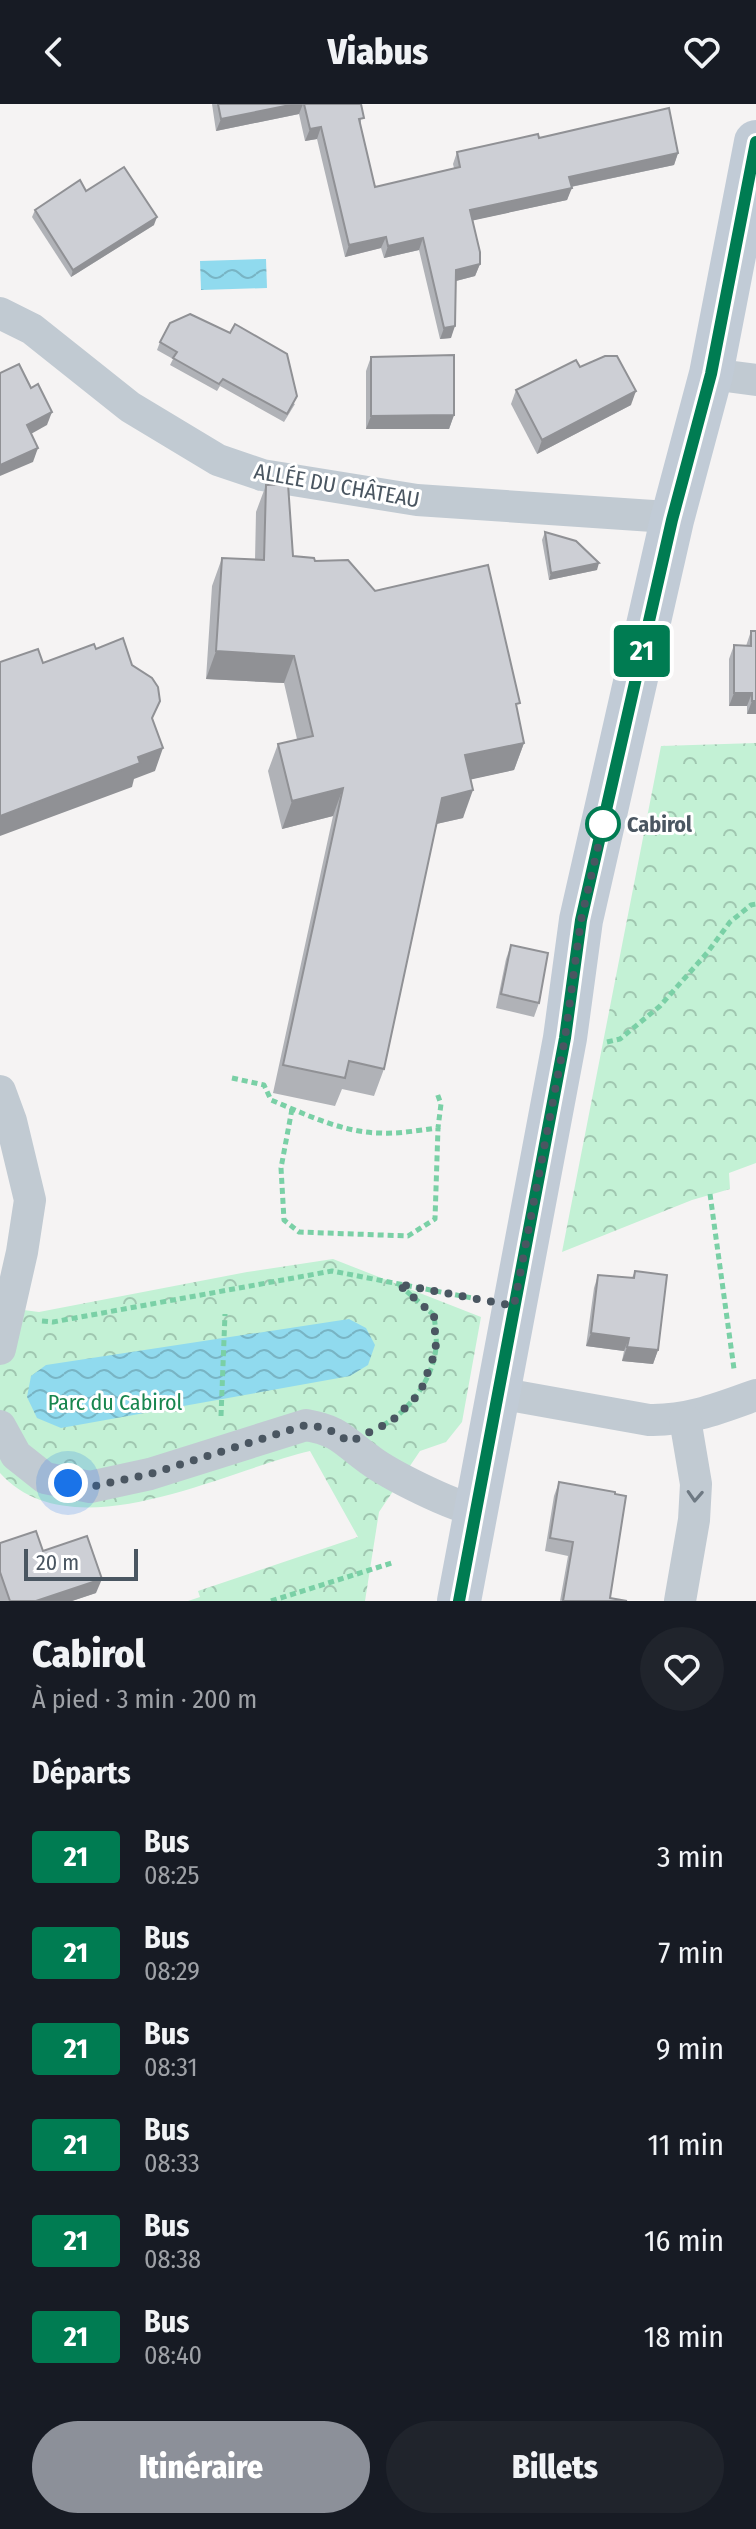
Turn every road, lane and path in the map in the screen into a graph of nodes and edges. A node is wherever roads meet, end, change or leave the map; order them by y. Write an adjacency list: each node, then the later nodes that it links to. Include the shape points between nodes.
1 (756, 142): 3 (main road)
2 (0, 313): 5 (street, ALLÉE DU CHÂTEAU, via 32,329 130,407 218,460 262,475 417,500)
3 (711, 374): 4 (street); 5 (main road)
4 (756, 380)
5 (672, 520): 7 (main road, via 581,920)
6 (756, 904): 7 (path, via 730,922 660,1006 620,1039 597,1044)
7 (565, 1038): 15 (main road)
8 (232, 1078): 11 (path, via 264,1085 271,1100)
9 (0, 1091): 17 (street, via 30,1200)
10 (437, 1093): 12 (path)
11 (292, 1109): 12 (path, via 380,1133); 12 (path, via 281,1168 282,1194 284,1220 299,1232 408,1236 435,1219)
12 (438, 1128)
13 (710, 1194): 19 (path)
14 (398, 1284): 15 (path); 17 (path, via 332,1271); 23 (path, via 434,1315 436,1350 420,1393 392,1421)
15 (514, 1306): 18 (main road)
16 (225, 1314): 22 (path)
17 (4, 1335)
18 (498, 1393): 20 (street, via 649,1420); 24 (main road)
19 (748, 1398): 20 (street)
20 (685, 1419): 28 (street, one-way to 28, via 696,1484)
21 (0, 1426): 23 (street, via 16,1455 45,1478 90,1487 164,1470 306,1425 326,1428)
22 (220, 1428)
23 (350, 1442): 24 (street, via 397,1475 459,1507)
24 (476, 1510): 27 (main road)
25 (395, 1562): 26 (path)
26 (271, 1601)
27 (459, 1601)
28 (680, 1601)

